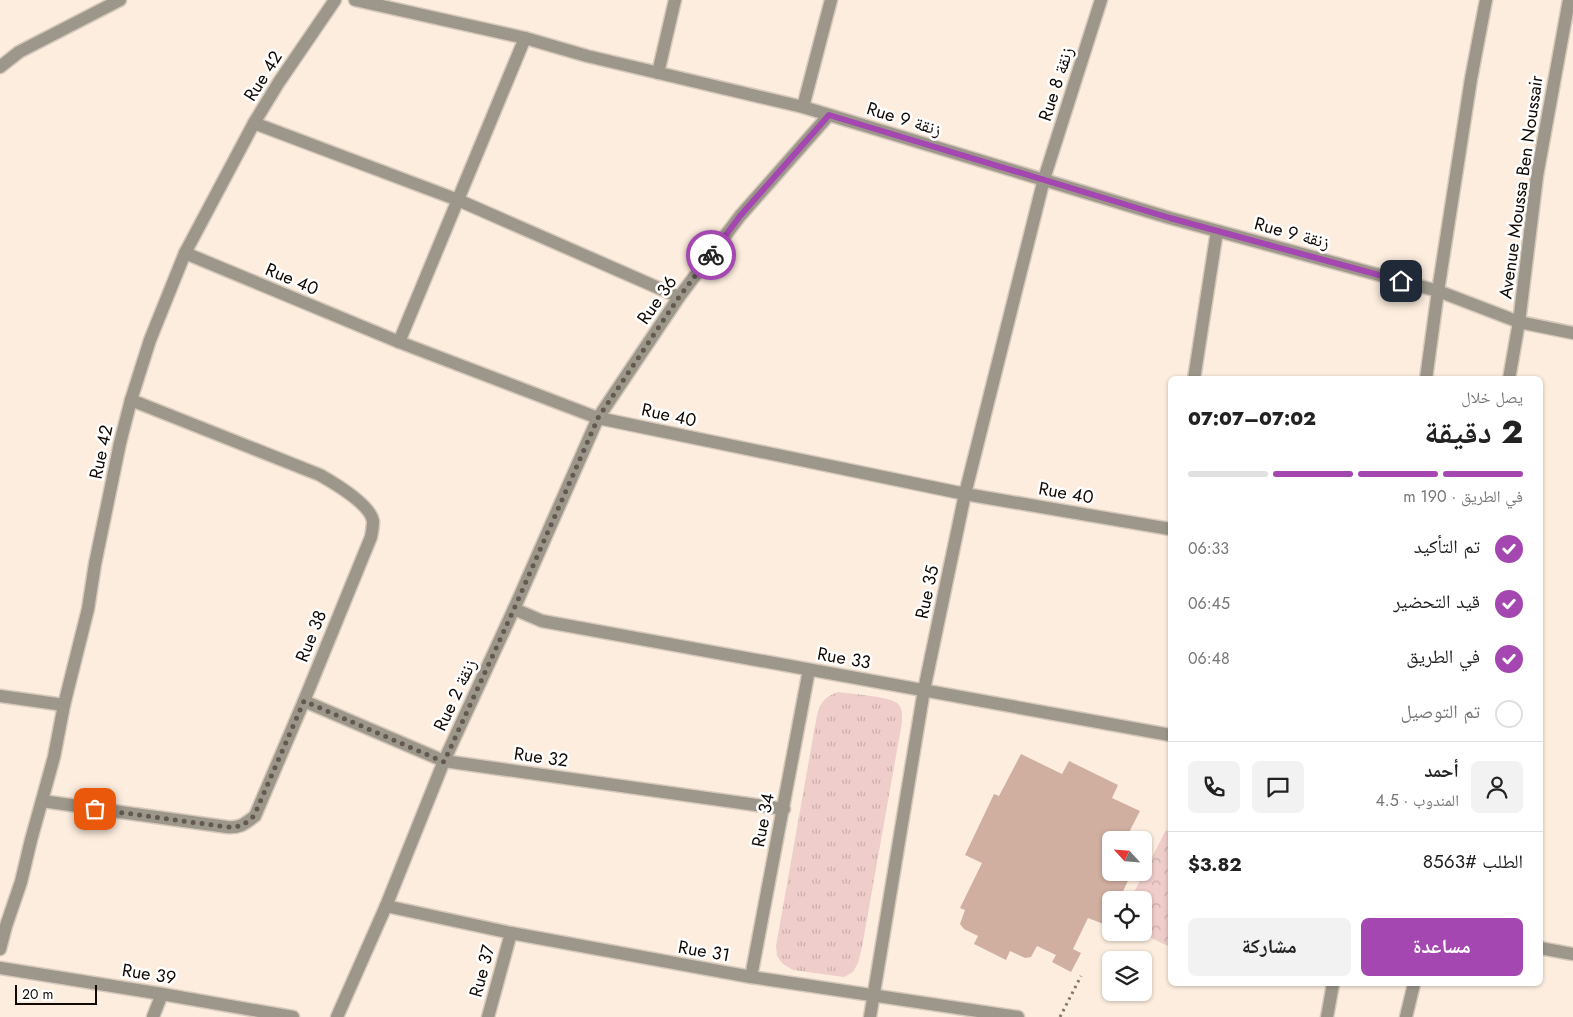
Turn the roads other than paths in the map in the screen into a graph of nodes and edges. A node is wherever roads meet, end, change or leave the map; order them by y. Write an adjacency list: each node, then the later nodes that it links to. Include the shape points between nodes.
1 (120, 0): 10 (street, via 19,52)
2 (335, 0): 14 (street, Rue 42)
3 (355, 0): 9 (street, Rue 9 زنقة)
4 (675, 0): 11 (street)
5 (831, 0): 12 (street)
6 (1101, 0): 15 (street, Rue 8 زنقة)
7 (1486, 0): 19 (street)
8 (1570, 0): 21 (street, Avenue Moussa Ben Noussair, via 1537,176)
9 (525, 38): 11 (street, Rue 9 زنقة); 16 (street)
10 (0, 67)
11 (658, 73): 12 (street, Rue 9 زنقة)
12 (802, 107): 13 (street, Rue 9 زنقة)
13 (829, 115): 15 (street, Rue 9 زنقة); 20 (street, Rue 36, via 740,216)
14 (254, 122): 16 (street); 18 (street, Rue 42)
15 (1044, 179): 17 (street, Rue 9 زنقة); 29 (street, Rue 35)
16 (458, 200): 20 (street); 23 (street)
17 (1216, 230): 19 (street, Rue 9 زنقة); 24 (street)
18 (185, 253): 23 (street, Rue 40); 27 (street, Rue 42, via 150,340)
19 (1438, 291): 21 (street, Rue 9 زنقة); 25 (street)
20 (679, 297): 28 (street, Rue 36)
21 (1519, 322): 22 (street, Rue 9 زنقة); 26 (street, Avenue Moussa Ben Noussair)
22 (1573, 334)
23 (399, 342): 28 (street, Rue 40)
24 (1194, 376)
25 (1426, 376)
26 (1510, 376)
27 (131, 400): 35 (street, Rue 38, via 320,475 340,486 371,515 371,537); 36 (street, Rue 42, via 88,610)
28 (598, 418): 29 (street, Rue 40); 31 (street, Rue 2 زنقة)
29 (965, 494): 30 (street, Rue 40); 33 (street, Rue 35)
30 (1168, 528)
31 (514, 609): 32 (street, Rue 33, via 542,621); 38 (street, Rue 2 زنقة)
32 (810, 670): 33 (street, Rue 33); 40 (street, Rue 34)
33 (924, 690): 37 (street, Rue 33); 51 (street, Rue 35)
34 (0, 696): 36 (street)
35 (304, 701): 38 (street, Rue 32); 39 (street, Rue 38, via 254,816 243,825 227,827)
36 (64, 705): 39 (street, Rue 42)
37 (1168, 735)
38 (444, 762): 40 (street, Rue 32); 41 (street, Rue 2 زنقة)
39 (42, 801): 43 (street, Rue 42, via 22,882)
40 (784, 809): 47 (street, Rue 34)
41 (386, 906): 42 (street, Rue 31); 54 (street, Rue 2 زنقة)
42 (510, 933): 47 (street, Rue 31); 55 (street, Rue 37)
43 (0, 949)
44 (1543, 949): 45 (street)
45 (1573, 954)
46 (0, 968): 50 (street, Rue 39)
47 (751, 977): 51 (street, Rue 31)
48 (1333, 986): 58 (street)
49 (1414, 986): 59 (street)
50 (162, 994): 52 (street); 53 (street, Rue 39)
51 (874, 996): 56 (street, Rue 35); 57 (street, Rue 31)
52 (153, 1017)
53 (293, 1017)
54 (337, 1017)
55 (488, 1017)
56 (870, 1017)
57 (1018, 1017)
58 (1327, 1017)
59 (1406, 1017)

